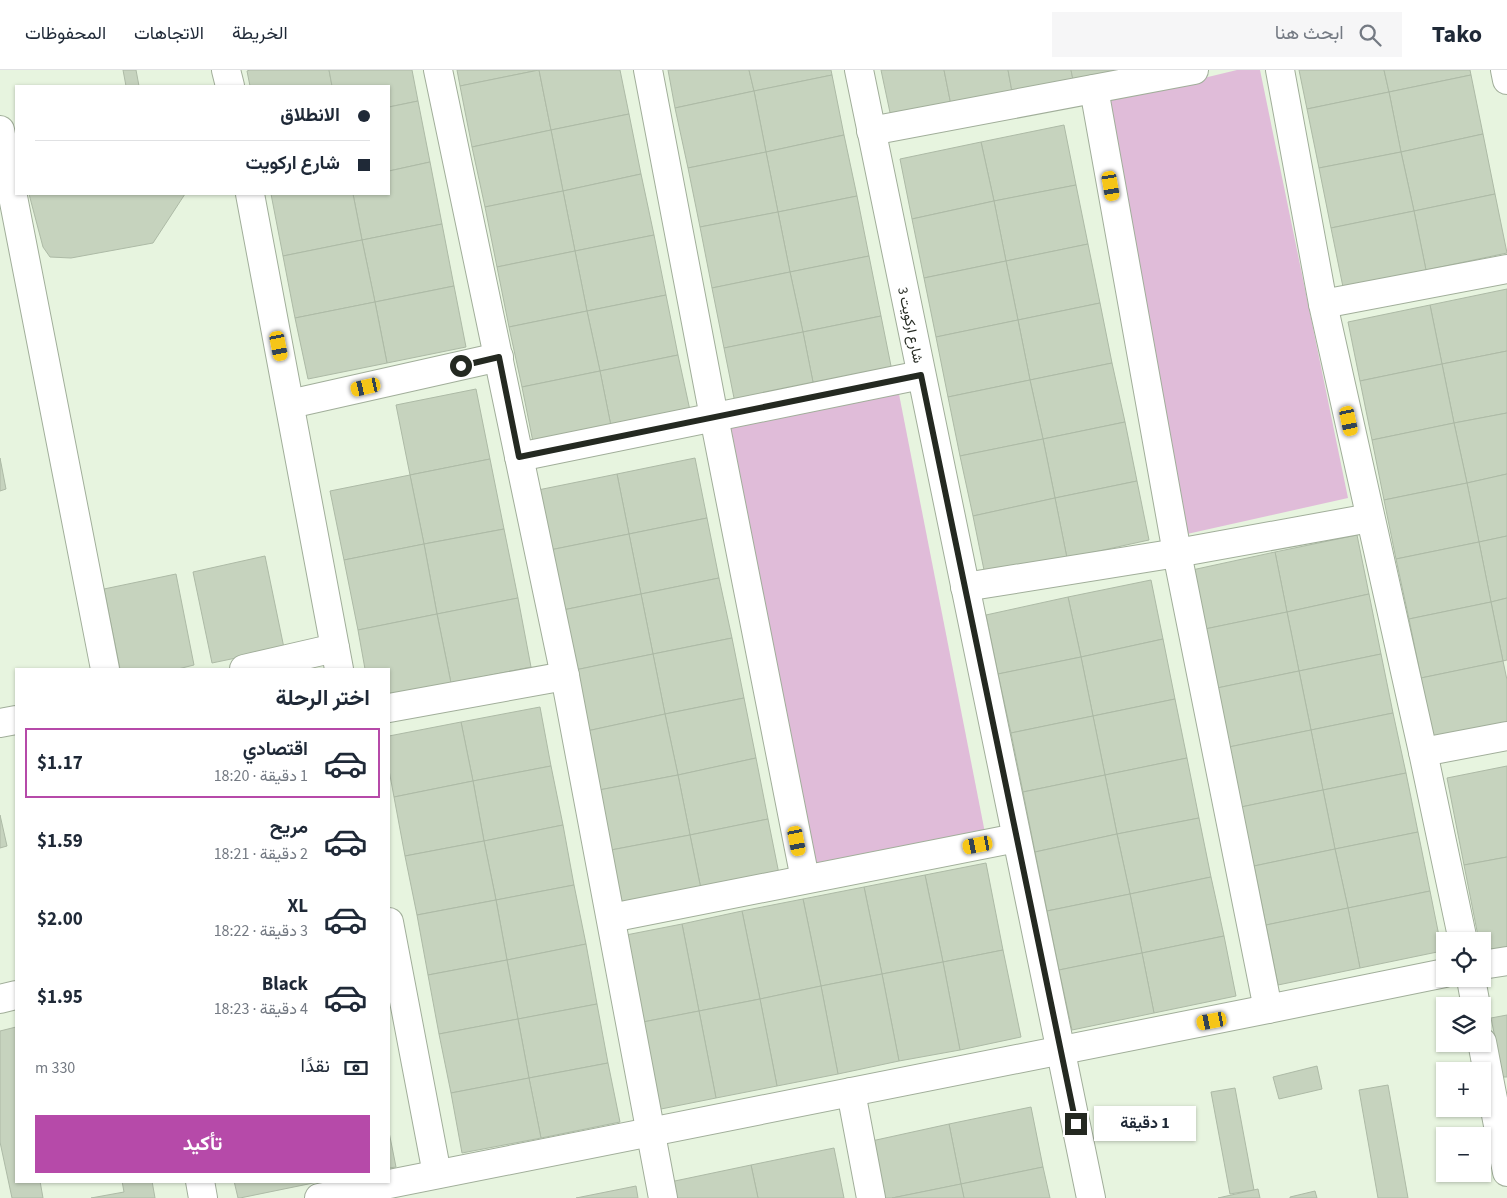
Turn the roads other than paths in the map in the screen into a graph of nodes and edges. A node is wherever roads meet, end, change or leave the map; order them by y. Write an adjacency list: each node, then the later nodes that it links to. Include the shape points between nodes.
1 (226, 70): 9 (street)
2 (438, 70): 16 (street)
3 (648, 70): 19 (street)
4 (859, 70): 12 (street, شارع اركويت 3)
5 (1194, 70): 10 (street)
6 (1280, 70): 15 (street)
7 (1505, 70): 8 (street)
8 (1507, 80)
9 (230, 85)
10 (1094, 89): 12 (street); 22 (street)
11 (0, 130): 25 (street)
12 (871, 130): 17 (street, شارع اركويت 3)
13 (250, 195): 18 (street)
14 (1507, 268): 15 (street)
15 (1323, 304): 21 (street)
16 (499, 357): 18 (street); 20 (street)
17 (921, 375): 19 (street); 23 (street, شارع اركويت 3)
18 (290, 404): 24 (street)
19 (714, 417): 20 (street); 34 (street)
20 (519, 457): 27 (street)
21 (1370, 518): 22 (street); 32 (street)
22 (1177, 554): 23 (street); 43 (street)
23 (965, 587): 33 (street, شارع اركويت 3)
24 (337, 658): 26 (street)
25 (104, 668)
26 (252, 668)
27 (565, 676): 28 (street); 35 (street)
28 (390, 708)
29 (15, 720): 30 (street)
30 (0, 723)
31 (1507, 736): 32 (street)
32 (1423, 752): 37 (street)
33 (1016, 838): 34 (street); 44 (street, شارع اركويت 3)
34 (804, 879): 35 (street)
35 (611, 918): 47 (street)
36 (390, 927): 49 (street)
37 (1461, 932)
38 (1507, 961): 39 (street)
39 (1491, 964)
40 (1436, 974): 43 (street)
41 (15, 995): 42 (street)
42 (0, 999)
43 (1268, 1010): 44 (street)
44 (1060, 1050): 46 (street); 55 (street, شارع اركويت 3)
45 (1484, 1052): 48 (street)
46 (851, 1092): 47 (street); 54 (street)
47 (651, 1131): 49 (street); 53 (street)
48 (1507, 1172)
49 (437, 1174): 52 (street)
50 (200, 1183): 51 (street)
51 (203, 1198)
52 (319, 1198)
53 (663, 1198)
54 (872, 1198)
55 (1091, 1198)

